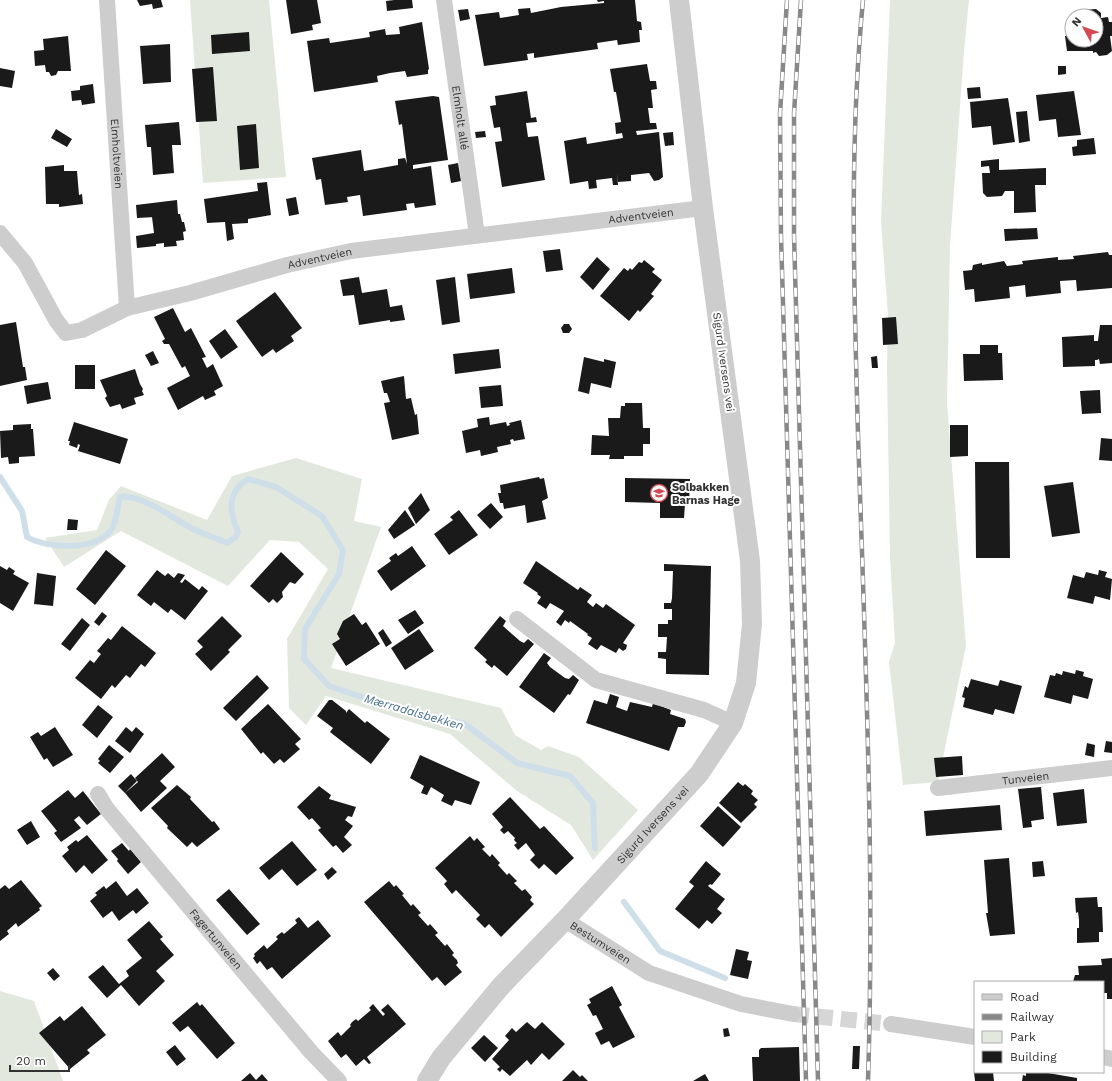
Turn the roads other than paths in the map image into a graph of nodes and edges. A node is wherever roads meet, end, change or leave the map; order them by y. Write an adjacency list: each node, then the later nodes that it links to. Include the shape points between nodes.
1 (107, 0): 7 (street, Elmholtveien)
2 (444, 0): 6 (street, Elmholt allé)
3 (679, 0): 4 (street, Sigurd Iversens vei)
4 (703, 208): 6 (street, Adventveien); 9 (street, Sigurd Iversens vei, via 750,561 752,624 749,661 746,683)
5 (0, 233): 7 (street, Adventveien, via 26,263 56,320 66,333 82,330)
6 (477, 235): 7 (street, Adventveien, via 351,251 287,265)
7 (127, 308)
8 (518, 620): 9 (street, via 596,680 704,710)
9 (733, 723): 13 (street, Sigurd Iversens vei, via 699,774)
10 (1112, 768): 11 (street, Tunveien)
11 (938, 788)
12 (98, 794): 17 (street, Fagertunveien, via 107,809 311,1052)
13 (565, 920): 14 (street, Bestumveien, via 649,973 741,1004); 18 (street, Bestumveien, via 502,985 440,1058)
14 (793, 1014)
15 (891, 1024): 16 (street)
16 (974, 1037)
17 (339, 1081)
18 (427, 1081)

